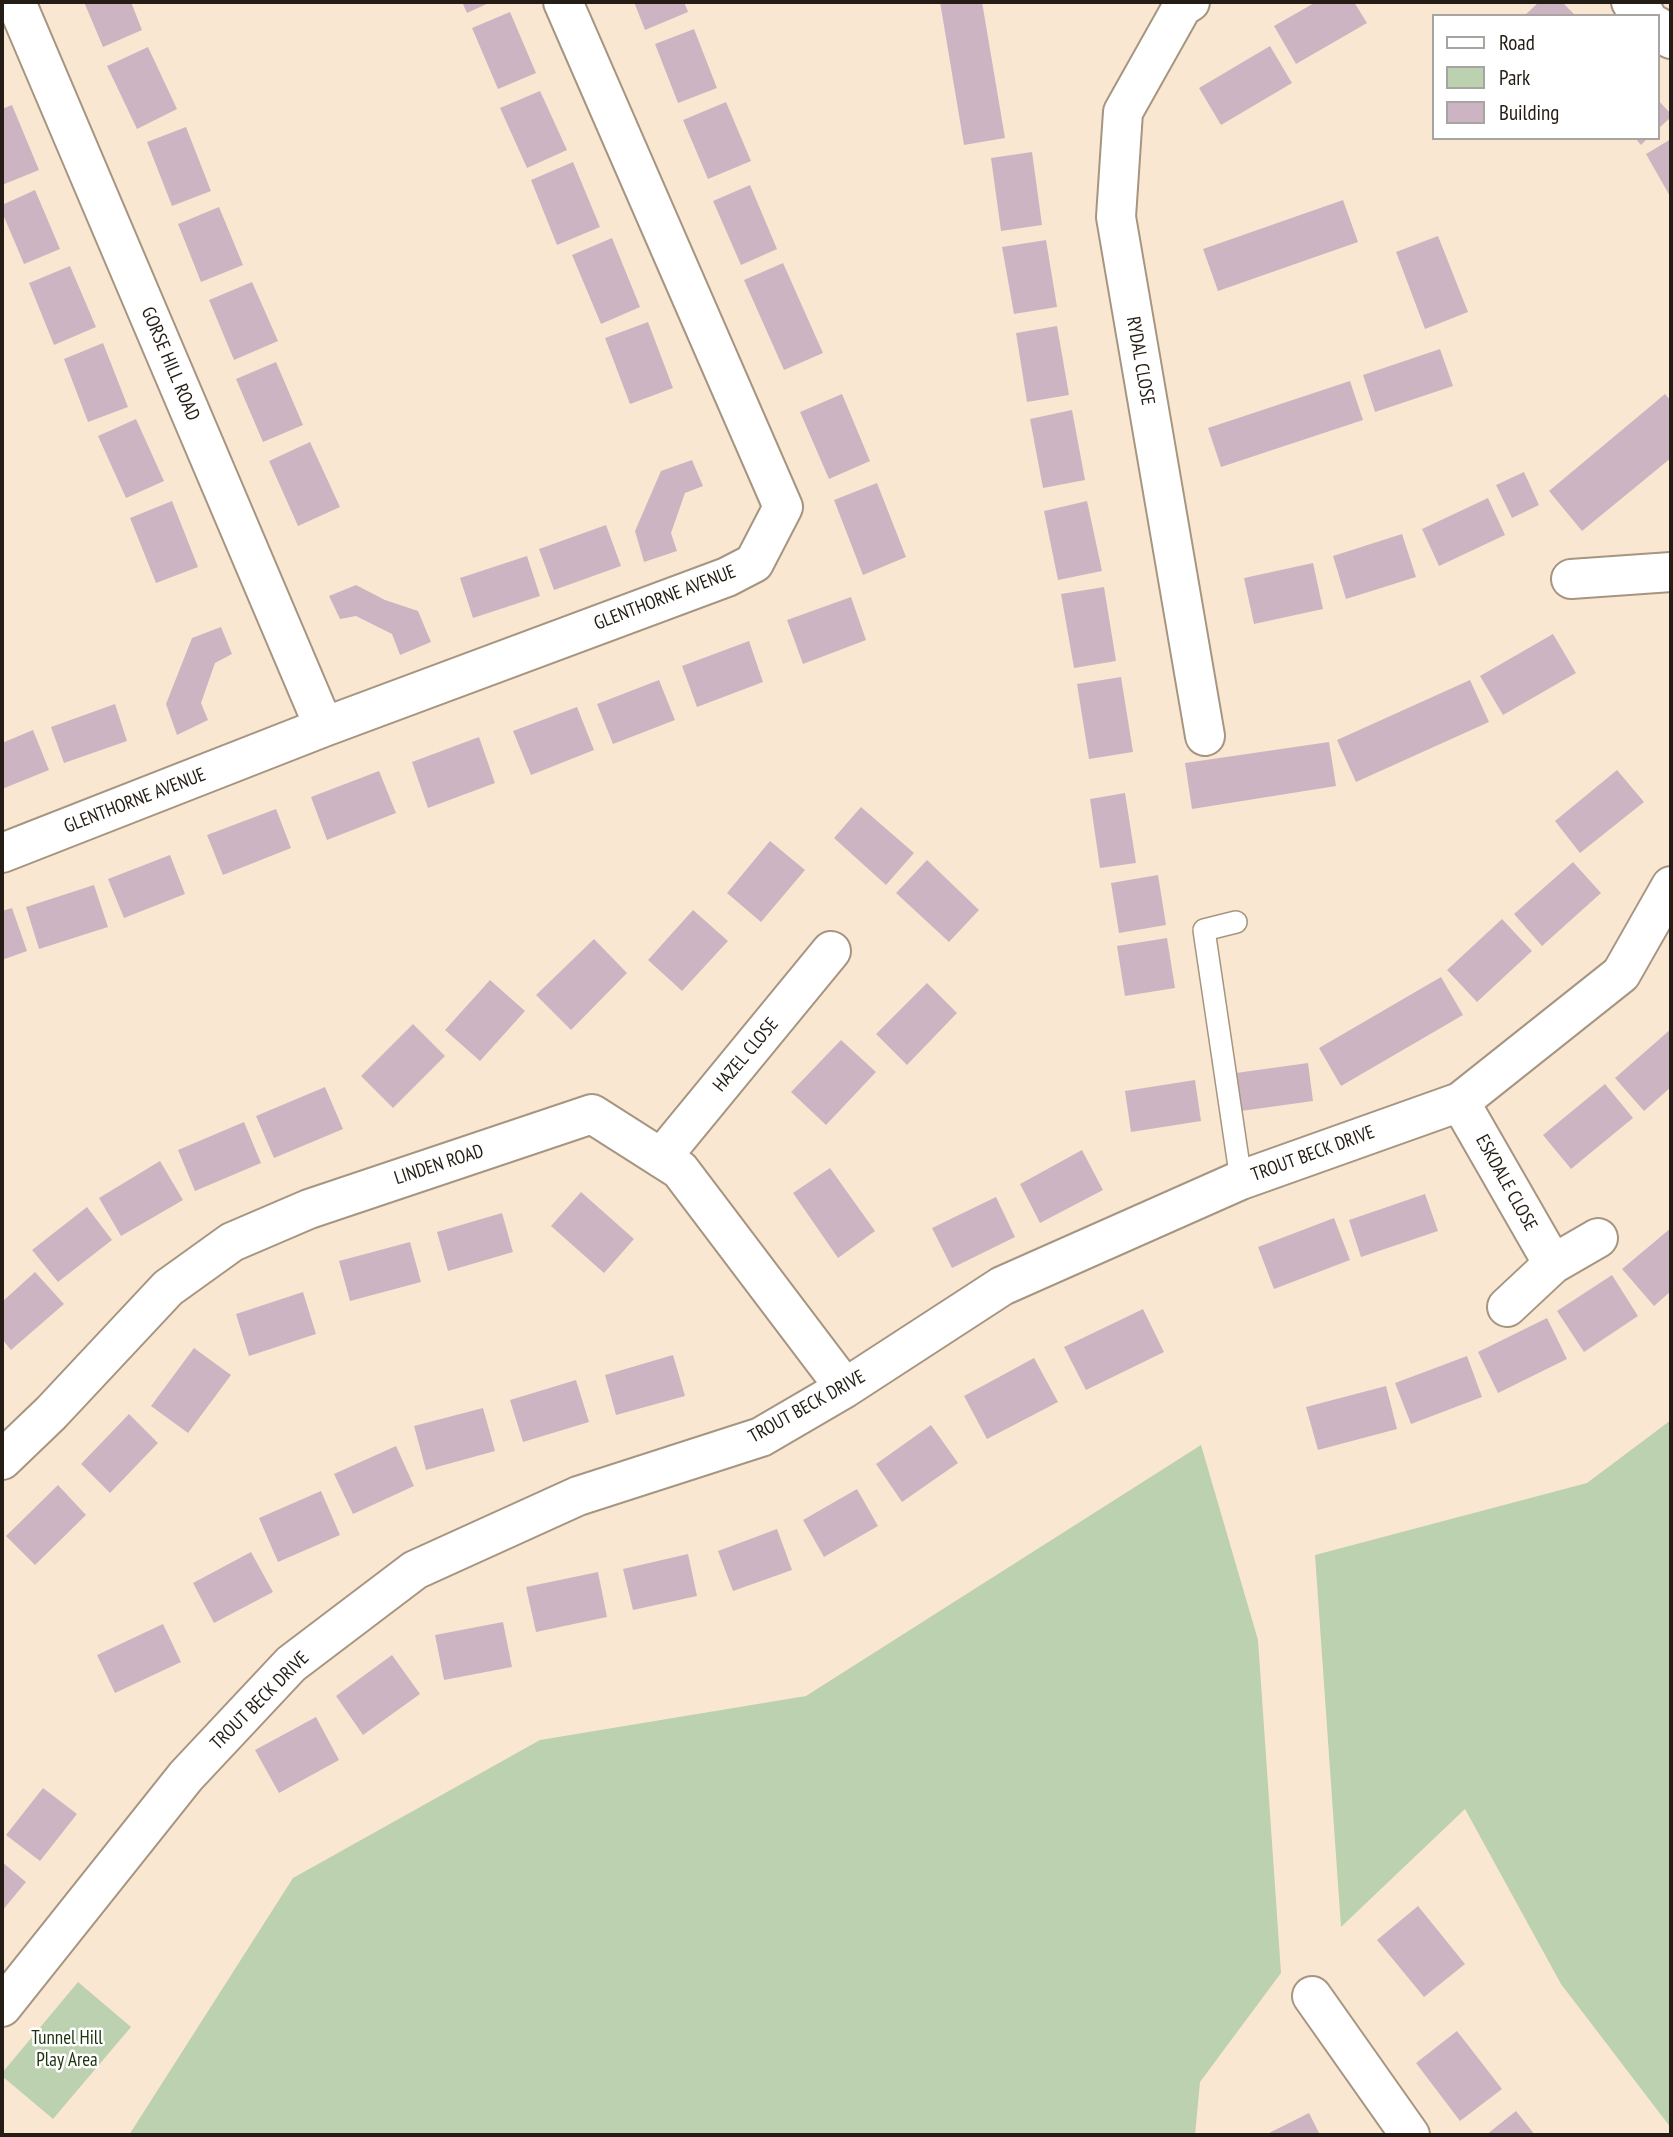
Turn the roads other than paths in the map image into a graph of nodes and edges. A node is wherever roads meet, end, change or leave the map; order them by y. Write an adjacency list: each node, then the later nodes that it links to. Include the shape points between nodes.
1 (16, 2): 8 (street, GORSE HILL ROAD)
2 (563, 2): 8 (street, GLENTHORNE AVENUE, via 783,507 754,563 727,576)
3 (1190, 2): 9 (street, RYDAL CLOSE, via 1182,7 1123,112 1116,217)
4 (1631, 2): 5 (street)
5 (1644, 14)
6 (1671, 572): 7 (street)
7 (1571, 579)
8 (324, 727): 10 (street, GLENTHORNE AVENUE)
9 (1205, 736)
10 (2, 853)
11 (1671, 886): 14 (street, TROUT BECK DRIVE, via 1621,974)
12 (1236, 922): 16 (lane, via 1204,930)
13 (831, 951): 15 (street, HAZEL CLOSE)
14 (1460, 1102): 16 (street, TROUT BECK DRIVE); 18 (street, ESKDALE CLOSE)
15 (661, 1158): 20 (street, LINDEN ROAD, via 680,1170); 21 (street, LINDEN ROAD, via 592,1114 309,1209 232,1241 168,1288)
16 (1241, 1180): 20 (street, TROUT BECK DRIVE, via 1002,1286)
17 (1598, 1238): 18 (street)
18 (1553, 1264): 19 (street)
19 (1507, 1307)
20 (845, 1388): 23 (street, TROUT BECK DRIVE, via 761,1437 578,1496 415,1570 291,1664 186,1776)
21 (2, 1460)
22 (1312, 1996): 24 (street)
23 (2, 2007)
24 (1410, 2135)

